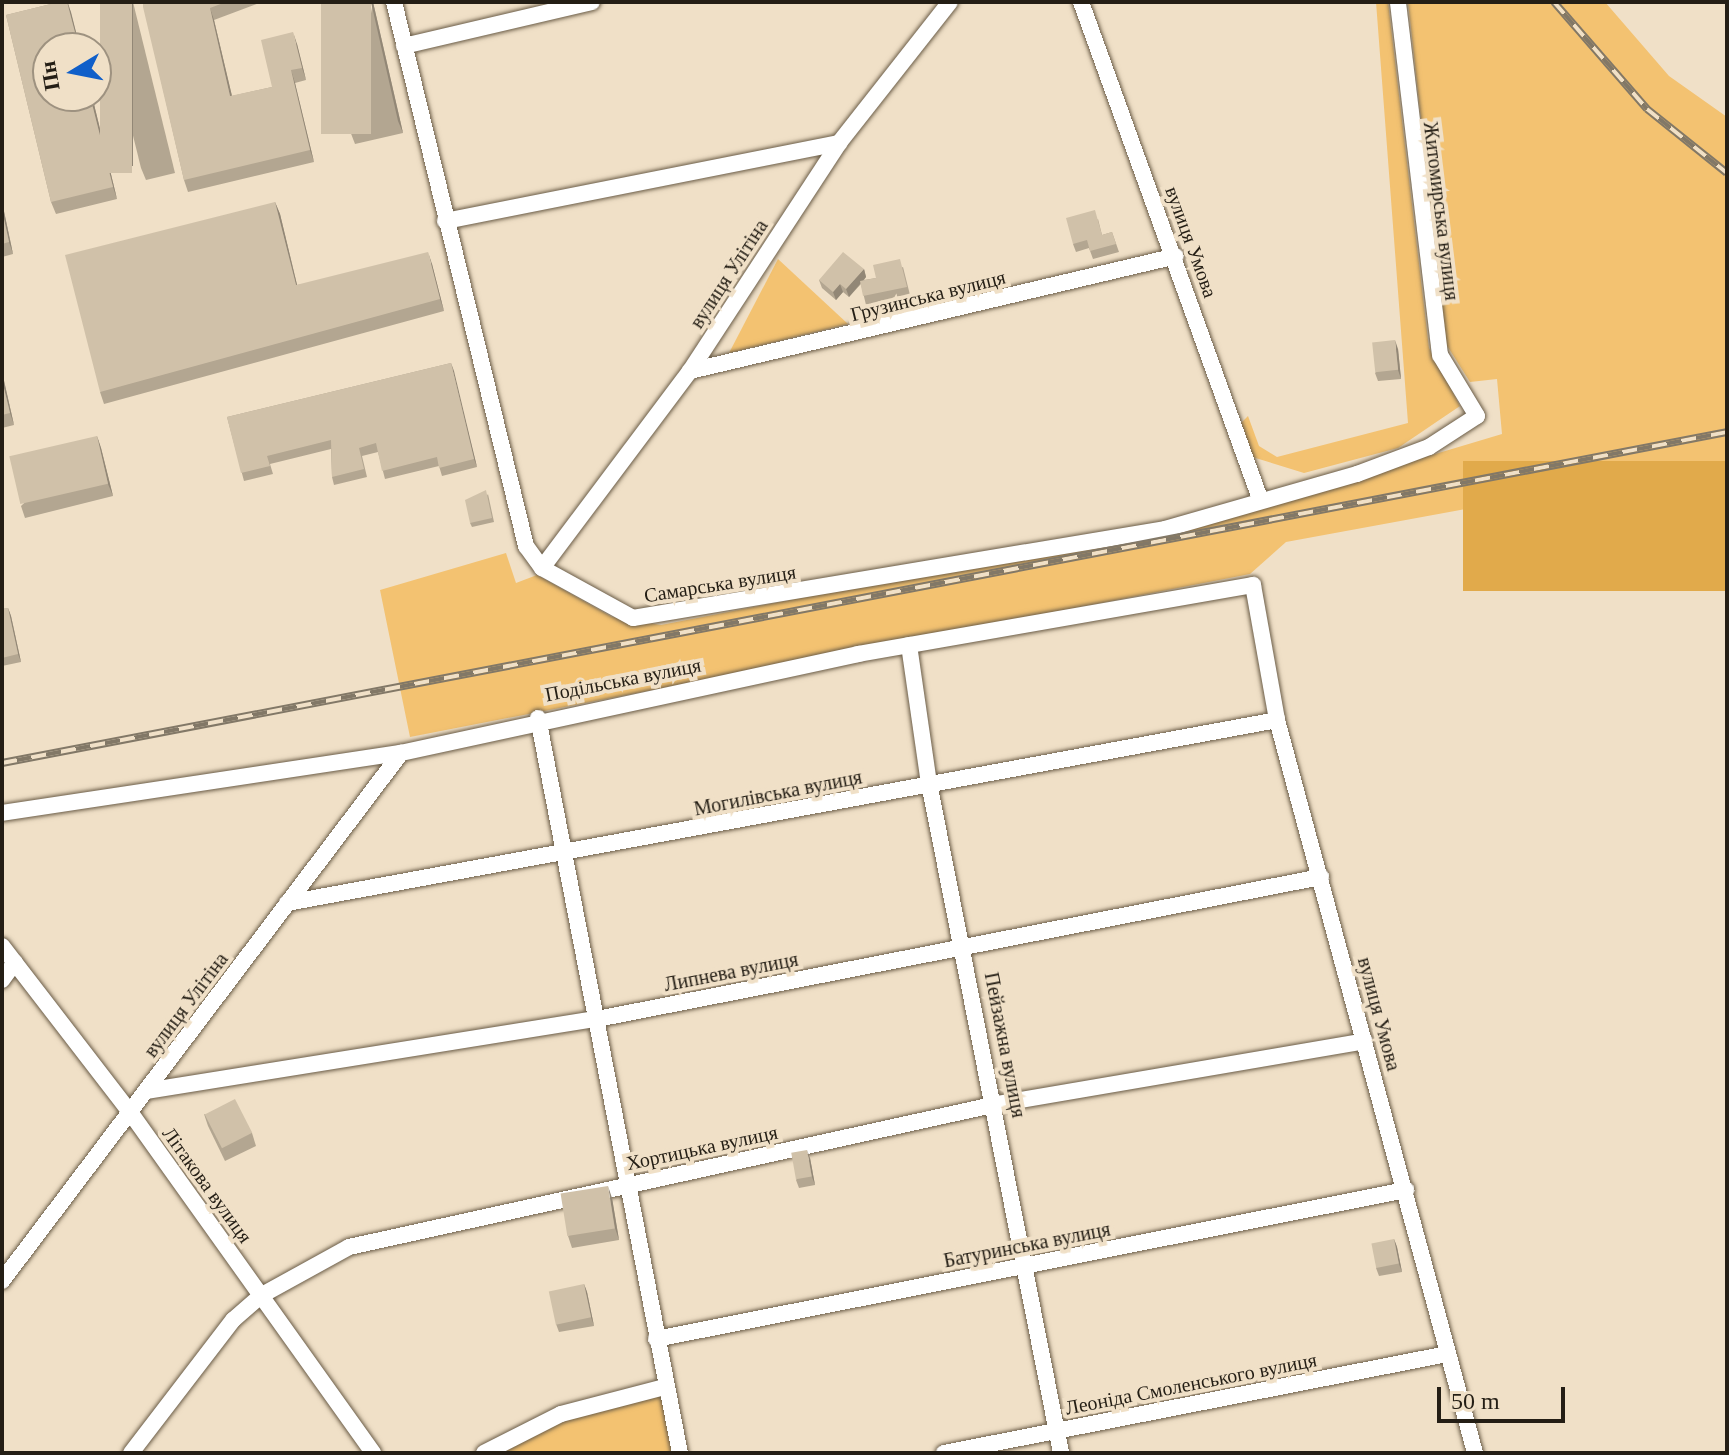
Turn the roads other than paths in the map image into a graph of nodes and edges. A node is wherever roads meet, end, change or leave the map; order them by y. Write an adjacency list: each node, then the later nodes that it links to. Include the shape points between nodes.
1 (394, 2): 6 (street)
2 (592, 2): 6 (street)
3 (950, 2): 7 (street, вулиця Улітіна)
4 (1081, 2): 9 (street, вулиця Умова)
5 (1398, 2): 11 (street, Житомирська вулиця, via 1440,355)
6 (404, 46): 8 (street)
7 (839, 143): 8 (street); 10 (street, вулиця Улітіна)
8 (445, 221): 13 (street, via 515,513)
9 (1176, 256): 10 (street, Грузинська вулиця); 12 (street, вулиця Умова)
10 (690, 371): 13 (street, вулиця Улітіна)
11 (1477, 416): 12 (street, Самарська вулиця, via 1429,447 1357,474)
12 (1259, 496): 13 (street, Самарська вулиця, via 1165,529 676,614 633,618)
13 (542, 568)
14 (1253, 585): 15 (street, Подільська вулиця); 17 (street, вулиця Умова)
15 (909, 645): 16 (street, Подільська вулиця); 19 (street, Пейзажна вулиця)
16 (538, 718): 18 (street, Подільська вулиця); 21 (street)
17 (1277, 720): 19 (street, Могилівська вулиця); 22 (street, вулиця Умова)
18 (401, 753): 20 (street, Подільська вулиця); 23 (street, вулиця Улітіна)
19 (929, 783): 21 (street, Могилівська вулиця); 25 (street, Пейзажна вулиця)
20 (2, 813)
21 (567, 855): 23 (street, Могилівська вулиця); 28 (street)
22 (1321, 877): 25 (street, Липнева вулиця); 29 (street, вулиця Умова)
23 (287, 903): 30 (street, вулиця Улітіна)
24 (2, 946): 26 (street, Літакова вулиця)
25 (966, 947): 28 (street, Липнева вулиця); 31 (street, Пейзажна вулиця)
26 (15, 962): 27 (street); 32 (street, Літакова вулиця)
27 (2, 980)
28 (597, 1019): 30 (street, Липнева вулиця); 33 (street)
29 (1365, 1041): 31 (street, Хортицька вулиця); 34 (street, вулиця Умова)
30 (146, 1091): 32 (street, вулиця Улітіна)
31 (997, 1104): 33 (street, Хортицька вулиця); 35 (street, Пейзажна вулиця)
32 (130, 1112): 36 (street, вулиця Улітіна); 37 (street, Літакова вулиця)
33 (630, 1184): 37 (street, Хортицька вулиця, via 389,1234); 38 (street)
34 (1406, 1190): 35 (street, Батуринська вулиця); 39 (street, вулиця Умова)
35 (1023, 1267): 38 (street, Батуринська вулиця); 41 (street, Пейзажна вулиця)
36 (2, 1281)
37 (262, 1295): 42 (street, Хортицька вулиця, via 233,1320); 43 (street, Літакова вулиця)
38 (656, 1339): 40 (street)
39 (1447, 1354): 41 (street, Леоніда Смоленського вулиця); 48 (street, вулиця Умова)
40 (665, 1387): 44 (street, via 561,1414); 45 (street)
41 (1056, 1431): 46 (street, Леоніда Смоленського вулиця); 47 (street, Пейзажна вулиця)
42 (131, 1453)
43 (373, 1453)
44 (484, 1453)
45 (680, 1453)
46 (944, 1453)
47 (1061, 1453)
48 (1475, 1453)

